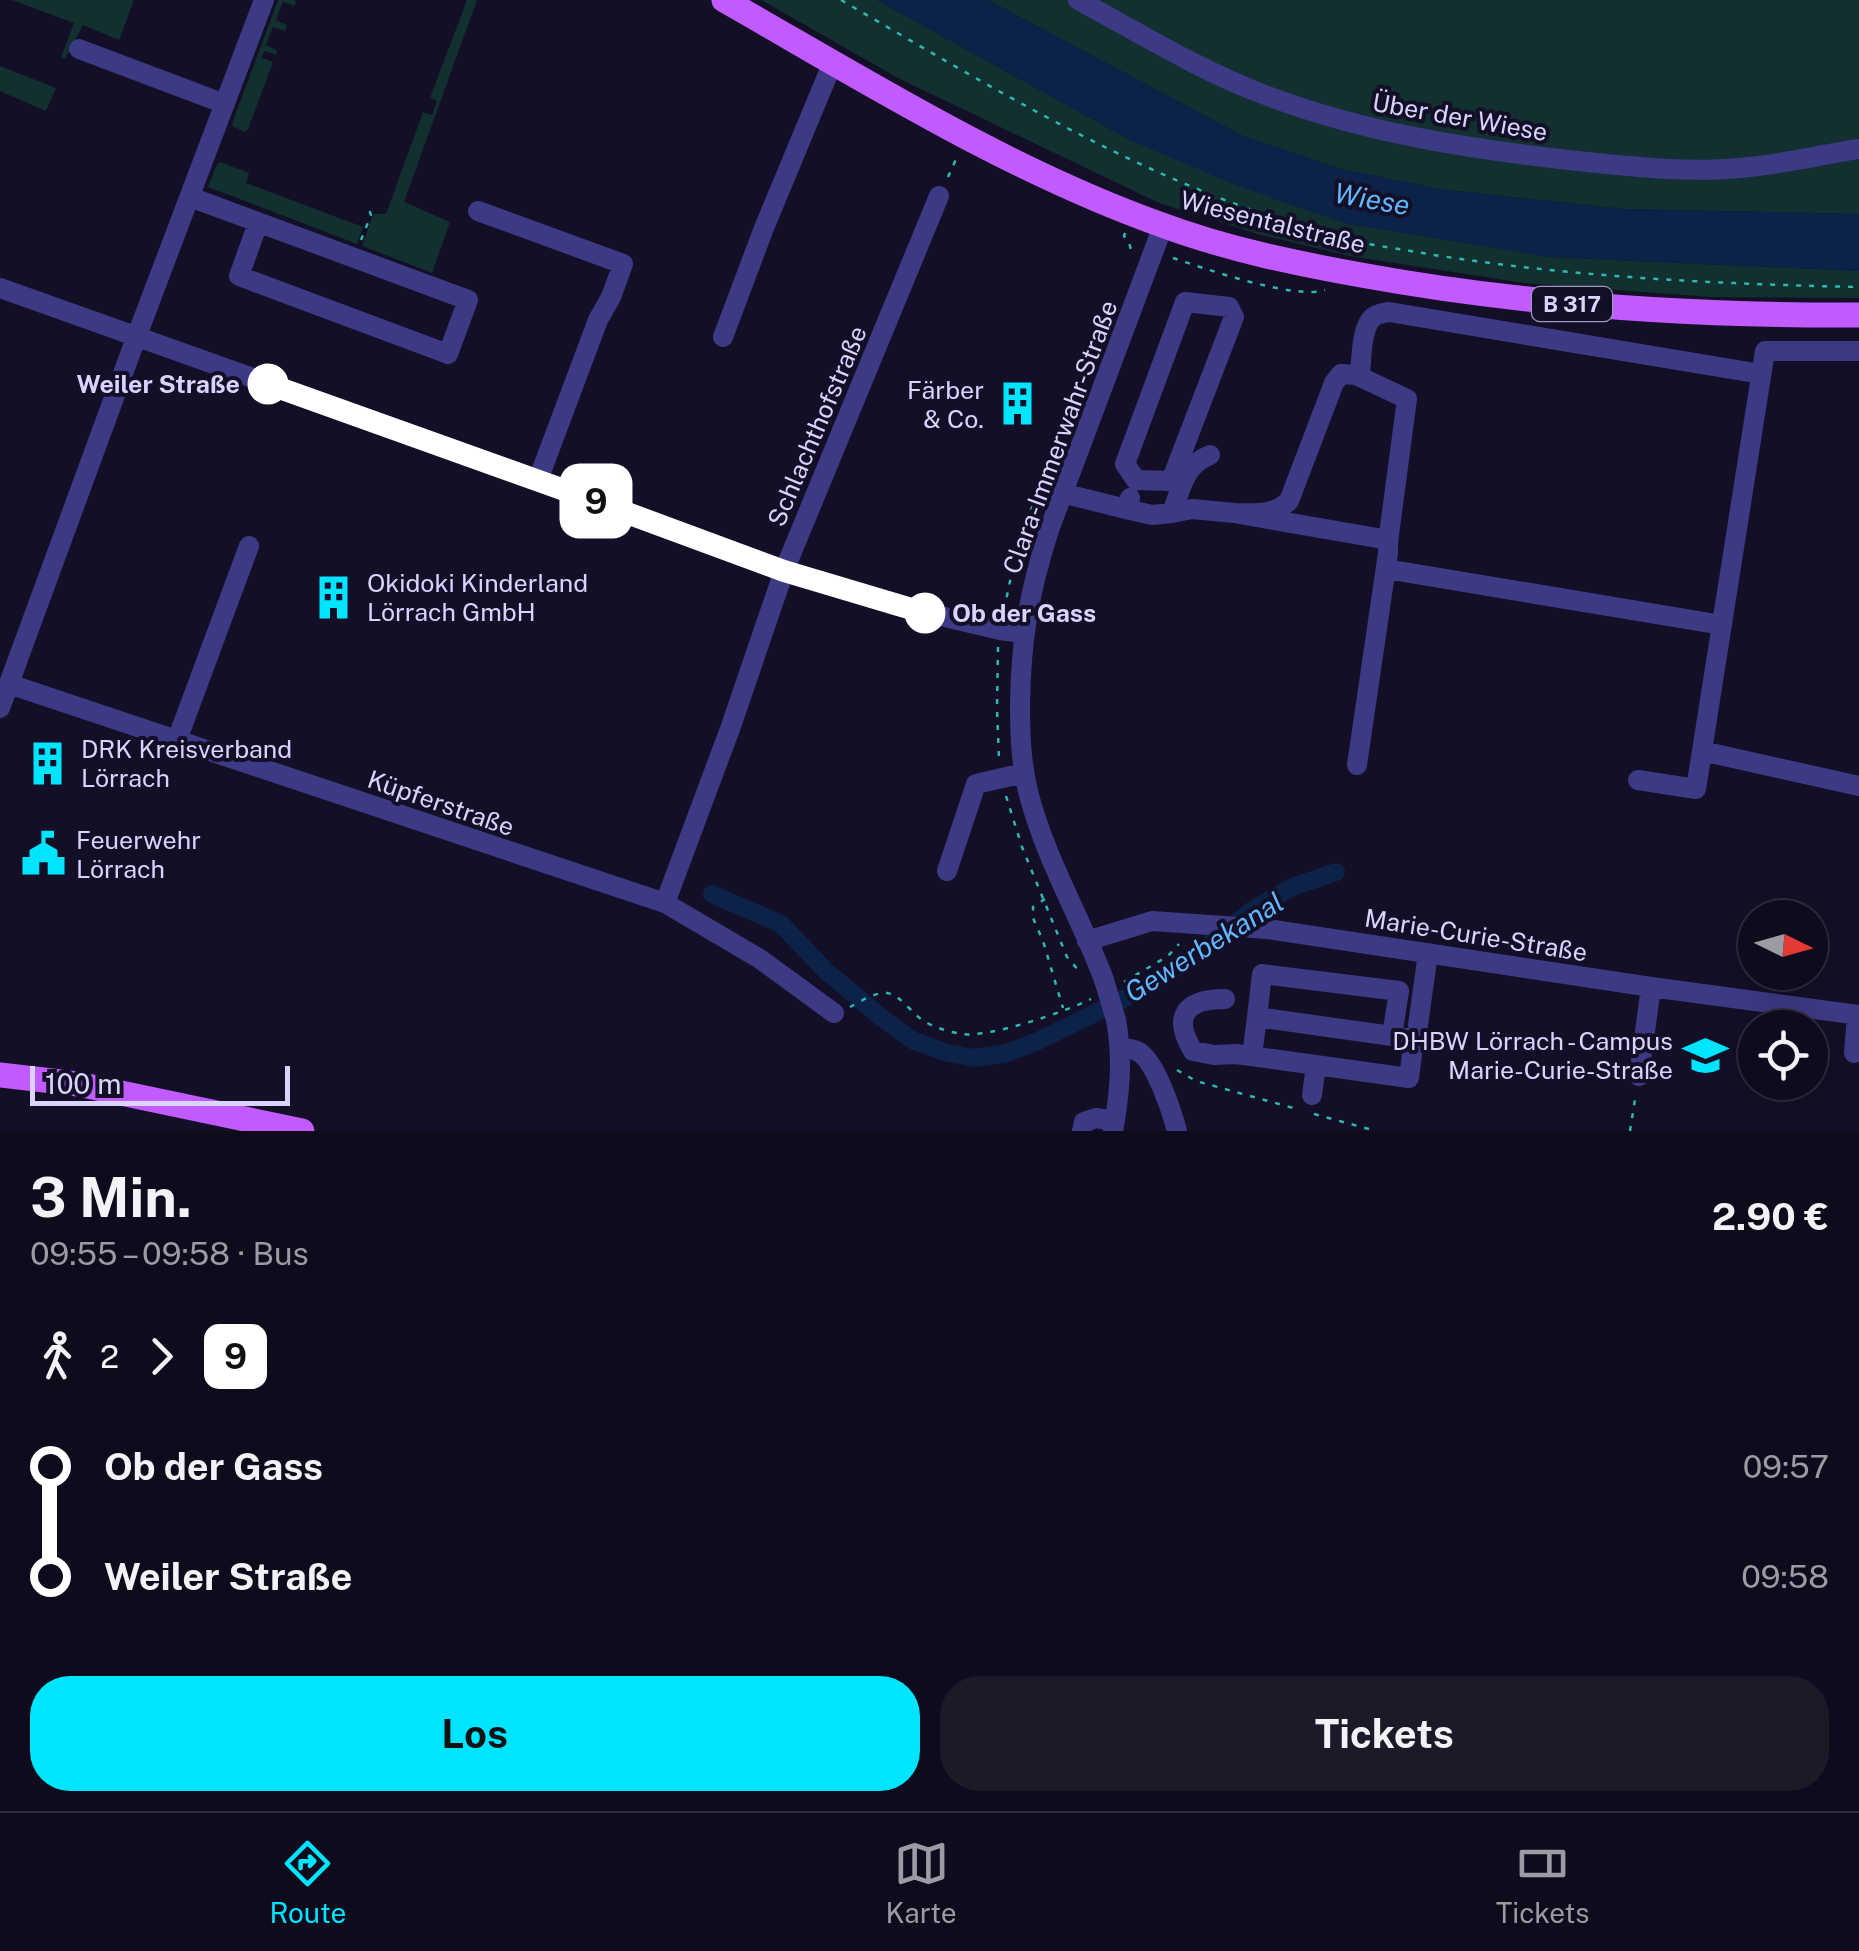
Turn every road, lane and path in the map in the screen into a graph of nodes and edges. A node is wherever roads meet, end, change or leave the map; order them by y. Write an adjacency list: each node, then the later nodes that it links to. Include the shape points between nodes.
1 (264, 0): 7 (street)
2 (724, 0): 6 (main road, Wiesentalstraße / B 317)
3 (841, 0): 17 (path, via 1050,120 1180,184 1307,230 1568,272)
4 (1078, 0): 9 (street, Über der Wiese, via 1261,93 1429,140 1518,155 1706,170)
5 (79, 49): 7 (street)
6 (833, 62): 8 (main road, Wiesentalstraße / B 317); 20 (street)
7 (225, 104): 11 (street)
8 (967, 136): 10 (path); 15 (main road, Wiesentalstraße / B 317)
9 (1859, 149)
10 (939, 196): 33 (street, Schlachthofstraße)
11 (190, 197): 14 (street); 21 (street)
12 (366, 204): 16 (path, via 370,215)
13 (478, 211): 25 (street, via 622,264)
14 (258, 223): 16 (street); 16 (street, via 238,276 448,354 468,300)
15 (1163, 226): 19 (main road, Wiesentalstraße / B 317, via 1288,262 1497,297 1716,314); 27 (street, Clara-Immerwahr-Straße)
16 (354, 258)
17 (1859, 287)
18 (0, 288): 21 (street)
19 (1859, 316)
20 (722, 337)
21 (136, 338): 25 (street); 36 (street)
22 (1859, 352): 23 (street, via 1765,351)
23 (1762, 374): 24 (street, via 1389,312 1370,320); 34 (street)
24 (1356, 375): 29 (street, via 1342,374 1334,383 1288,501 1267,513); 30 (street, via 1407,399)
25 (538, 480): 33 (street)
26 (1136, 480): 26 (street, via 1170,480 1234,317 1229,307 1185,302 1125,464); 28 (street)
27 (1062, 493): 28 (street); 35 (street, Clara-Immerwahr-Straße)
28 (1126, 509): 29 (street, via 1152,515)
29 (1234, 513): 30 (street)
30 (1388, 542): 32 (street)
31 (249, 546): 38 (street)
32 (1386, 569): 34 (street); 40 (street)
33 (784, 571): 35 (street, via 894,605); 47 (street, Schlachthofstraße)
34 (1722, 625): 39 (street)
35 (1023, 633): 41 (street, Clara-Immerwahr-Straße)
36 (9, 684): 37 (street); 38 (street, Küpferstraße)
37 (0, 708)
38 (177, 740): 47 (street, Küpferstraße)
39 (1702, 751): 43 (street, via 1696,789); 44 (street)
40 (1357, 765)
41 (1024, 772): 42 (street); 49 (street, Clara-Immerwahr-Straße)
42 (1000, 777): 45 (street, via 976,784); 46 (path)
43 (1638, 780)
44 (1859, 786)
45 (948, 871)
46 (1045, 899): 53 (path, via 1067,957); 57 (path, via 1033,907 1032,918)
47 (664, 904): 58 (street, Küpferstraße)
48 (1196, 922): 49 (street, Marie-Curie-Straße, via 1152,921); 51 (path); 52 (street, Marie-Curie-Straße)
49 (1087, 942): 53 (street, Clara-Immerwahr-Straße)
50 (1168, 942): 51 (path)
51 (1178, 946): 53 (path, via 1151,968)
52 (1428, 953): 54 (street, Marie-Curie-Straße); 59 (street)
53 (1103, 982): 63 (street, Clara-Immerwahr-Straße, bridge)
54 (1651, 987): 60 (street, Marie-Curie-Straße); 69 (street)
55 (1090, 1000): 57 (path)
56 (1225, 1000): 65 (street, via 1194,1004 1185,1018 1186,1038 1199,1053)
57 (1064, 1009): 58 (path, via 974,1035 938,1028 887,993)
58 (842, 1010)
59 (1415, 1011)
60 (1858, 1015): 64 (street)
61 (1257, 1018): 62 (street); 62 (street, via 1262,974 1399,991); 65 (street)
62 (1392, 1036): 67 (street, via 1414,1039 1408,1078)
63 (1120, 1048): 71 (street, Clara-Immerwahr-Straße); 74 (street, via 1147,1059)
64 (1854, 1052)
65 (1252, 1056): 67 (street)
66 (1167, 1061): 75 (path, via 1196,1080)
67 (1316, 1065): 70 (street)
68 (0, 1075): 72 (main road, via 78,1084)
69 (1639, 1076): 76 (path)
70 (1312, 1095)
71 (1114, 1126): 73 (street, via 1096,1118 1084,1122)
72 (302, 1131)
73 (1082, 1131)
74 (1177, 1131)
75 (1376, 1131)
76 (1630, 1131)

